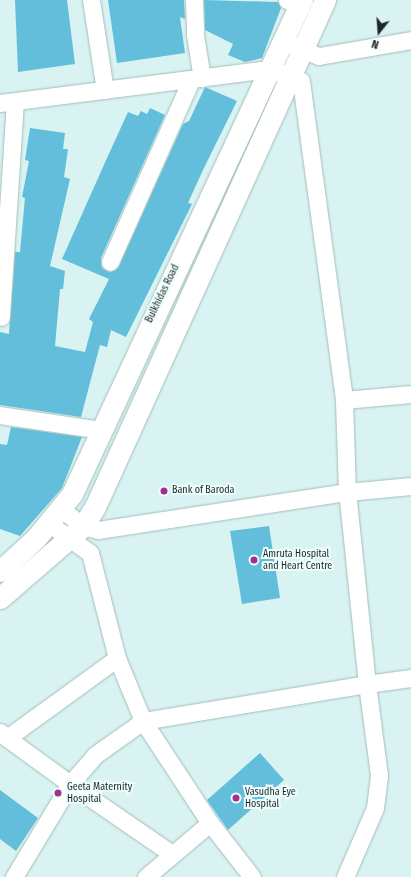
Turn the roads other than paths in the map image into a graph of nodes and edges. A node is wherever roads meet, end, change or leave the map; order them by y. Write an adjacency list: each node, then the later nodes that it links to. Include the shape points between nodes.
1 (91, 0): 11 (street)
2 (194, 0): 10 (street)
3 (325, 0): 7 (street)
4 (296, 2): 6 (street, Bulkhidas Road)
5 (411, 40): 7 (street, via 319,56)
6 (283, 41): 7 (street); 8 (street, Bulkhidas Road)
7 (303, 49): 9 (street)
8 (271, 70): 9 (street); 10 (street); 18 (street, Bulkhidas Road)
9 (291, 77): 16 (street, via 301,81); 22 (street)
10 (196, 79): 11 (street); 13 (street)
11 (105, 90): 12 (street)
12 (8, 102): 14 (street)
13 (110, 262)
14 (1, 317)
15 (411, 394): 16 (street)
16 (344, 400): 20 (street)
17 (0, 415): 18 (street)
18 (101, 430): 21 (street, Bulkhidas Road)
19 (411, 486): 20 (street)
20 (347, 492): 22 (street); 27 (street)
21 (56, 517): 22 (street); 23 (street, Bulkhidas Road)
22 (76, 532): 24 (street); 25 (street, via 90,553)
23 (0, 571)
24 (0, 598)
25 (117, 658): 28 (street); 29 (street)
26 (411, 678): 27 (street)
27 (367, 684): 28 (street); 33 (street, via 379,775 376,808)
28 (143, 721): 30 (street, via 96,754); 31 (street)
29 (4, 735): 30 (street)
30 (70, 784): 32 (street); 34 (street)
31 (210, 823): 32 (street); 36 (street)
32 (172, 854): 35 (street)
33 (348, 876)
34 (14, 877)
35 (146, 877)
36 (252, 877)

